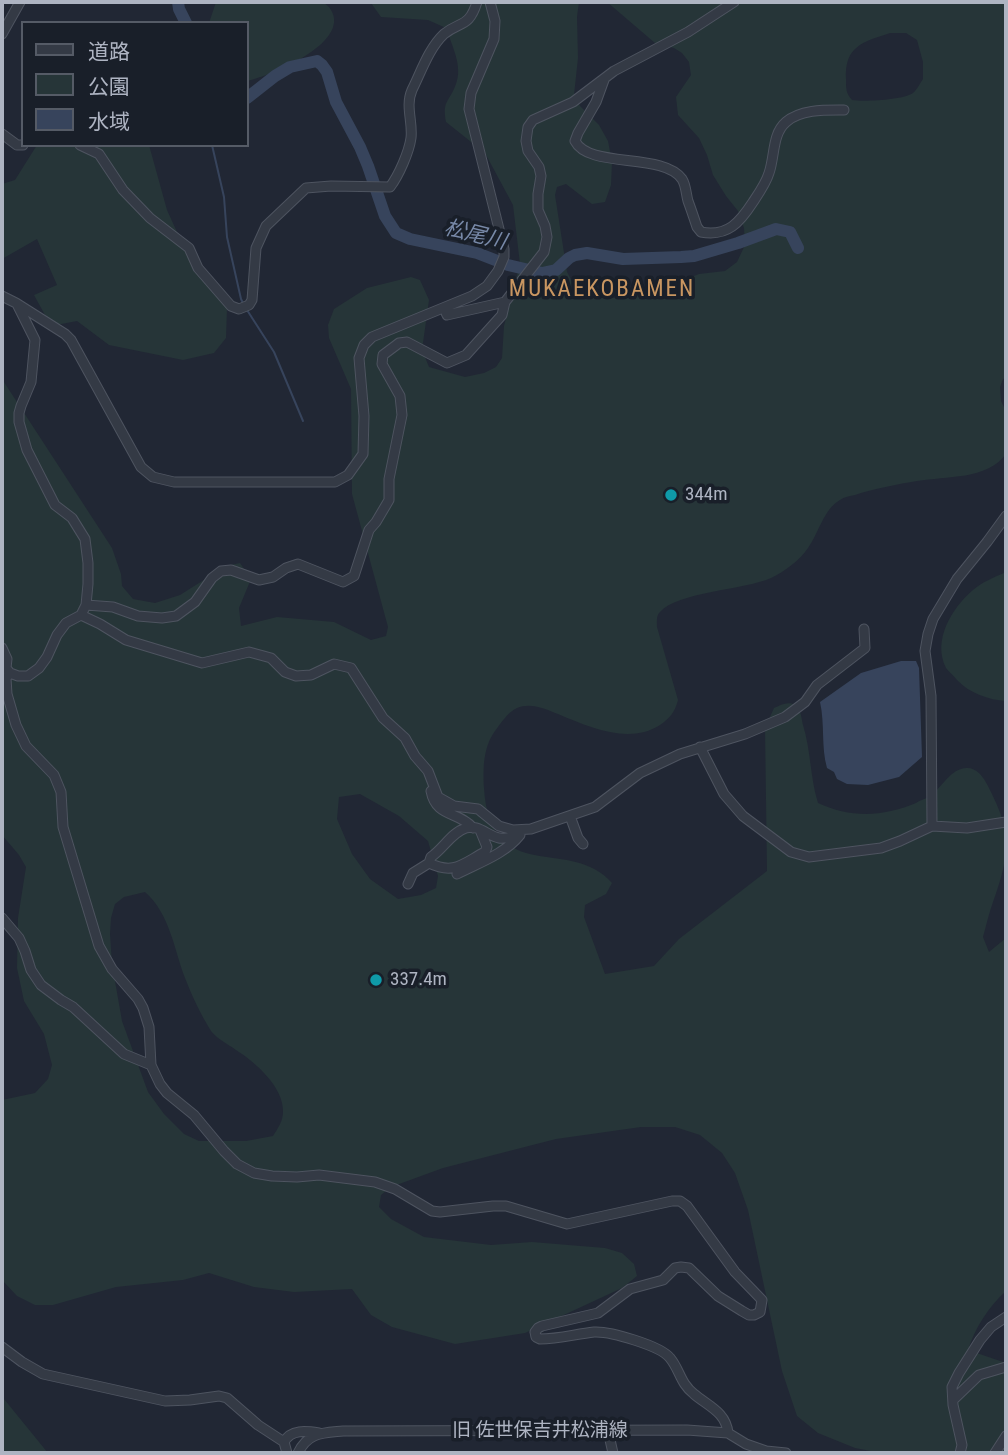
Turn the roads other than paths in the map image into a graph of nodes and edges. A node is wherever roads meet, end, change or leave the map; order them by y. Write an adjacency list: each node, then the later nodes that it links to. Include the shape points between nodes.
1 (20, 2): 5 (street)
2 (477, 2): 10 (street, via 465,23 445,34 432,49 410,94 411,137 399,176 390,187 306,188 266,226 256,248 252,300 239,309 231,306 198,268 189,248 150,218 99,154)
3 (490, 2): 15 (street, via 494,39 469,109 504,257 487,286)
4 (734, 2): 6 (street)
5 (2, 34)
6 (604, 79): 7 (street, via 578,133 578,146 675,173 683,180 697,227 710,234 732,228 741,220 769,173 777,135 789,119 818,110); 14 (street, via 528,127 528,151 541,176 538,210 547,237 544,252)
7 (844, 110)
8 (2, 134): 9 (street)
9 (21, 145)
10 (84, 147)
11 (2, 286): 13 (street)
12 (2, 296): 13 (street)
13 (14, 302): 15 (street, via 71,340 141,467 153,477 174,482 335,482 348,475 363,454 359,358 364,345 372,337); 17 (street, via 35,340 31,382 19,422 27,450 55,505 85,539)
14 (505, 302): 15 (street, via 447,315); 17 (street, via 502,315 466,355 454,361 447,363 407,342 399,342 383,355 382,364 400,396 402,415 389,500 369,530 354,576 343,582 298,564 259,580 232,570 221,571 195,602 162,618)
15 (444, 308)
16 (1006, 516): 26 (street, via 957,579 928,634)
17 (86, 605): 18 (street)
18 (81, 615): 21 (street, via 66,623 40,668 28,676); 23 (street, via 126,640 202,663 249,652 271,657 296,676 311,675 334,664 351,668)
19 (864, 629): 22 (street, via 865,648 785,717)
20 (2, 648): 21 (street)
21 (6, 668): 34 (street, via 7,694 16,725 26,746 54,775 61,792 63,827 99,946 143,1008)
22 (700, 747): 24 (street, via 640,773 595,807); 26 (street, via 724,794 743,816 791,852 809,857 881,848)
23 (431, 779): 27 (street, via 431,795 438,807); 28 (street, via 438,797 454,806 478,809 499,826)
24 (570, 816): 28 (street); 29 (street)
25 (1006, 822): 26 (street, via 967,828)
26 (932, 826)
27 (477, 829): 28 (street, via 499,838 516,836); 30 (street, via 466,828 455,835); 30 (street, via 485,852 452,869)
28 (520, 830): 31 (street, via 514,842)
29 (583, 844)
30 (429, 863): 32 (street, via 413,873)
31 (457, 874)
32 (408, 884)
33 (2, 918): 34 (street, via 19,937 41,985 73,1007 124,1054)
34 (151, 1065): 41 (street, via 167,1093 194,1115 237,1164 254,1173 375,1182 432,1211 506,1206 567,1224 680,1201 762,1300 760,1312 749,1315 718,1296 689,1268 681,1267 663,1280 630,1289 598,1313 537,1328 536,1337 597,1332 648,1344 669,1356 682,1382 723,1417)
35 (1006, 1317): 38 (street, via 991,1327 966,1362 952,1387)
36 (2, 1348): 43 (street, via 43,1374 166,1401 227,1398)
37 (1006, 1367): 38 (street, via 979,1375)
38 (953, 1400): 48 (street)
39 (608, 1431): 40 (street, 旧 佐世保吉井松浦線); 41 (street, 旧 佐世保吉井松浦線); 46 (street)
40 (320, 1433): 43 (street, 旧 佐世保吉井松浦線, via 298,1432); 45 (street, via 303,1443)
41 (728, 1433): 47 (street, 旧 佐世保吉井松浦線, via 766,1451)
42 (1006, 1436): 49 (street)
43 (284, 1442): 44 (street)
44 (287, 1453)
45 (298, 1453)
46 (613, 1453)
47 (786, 1453)
48 (960, 1453)
49 (995, 1453)

